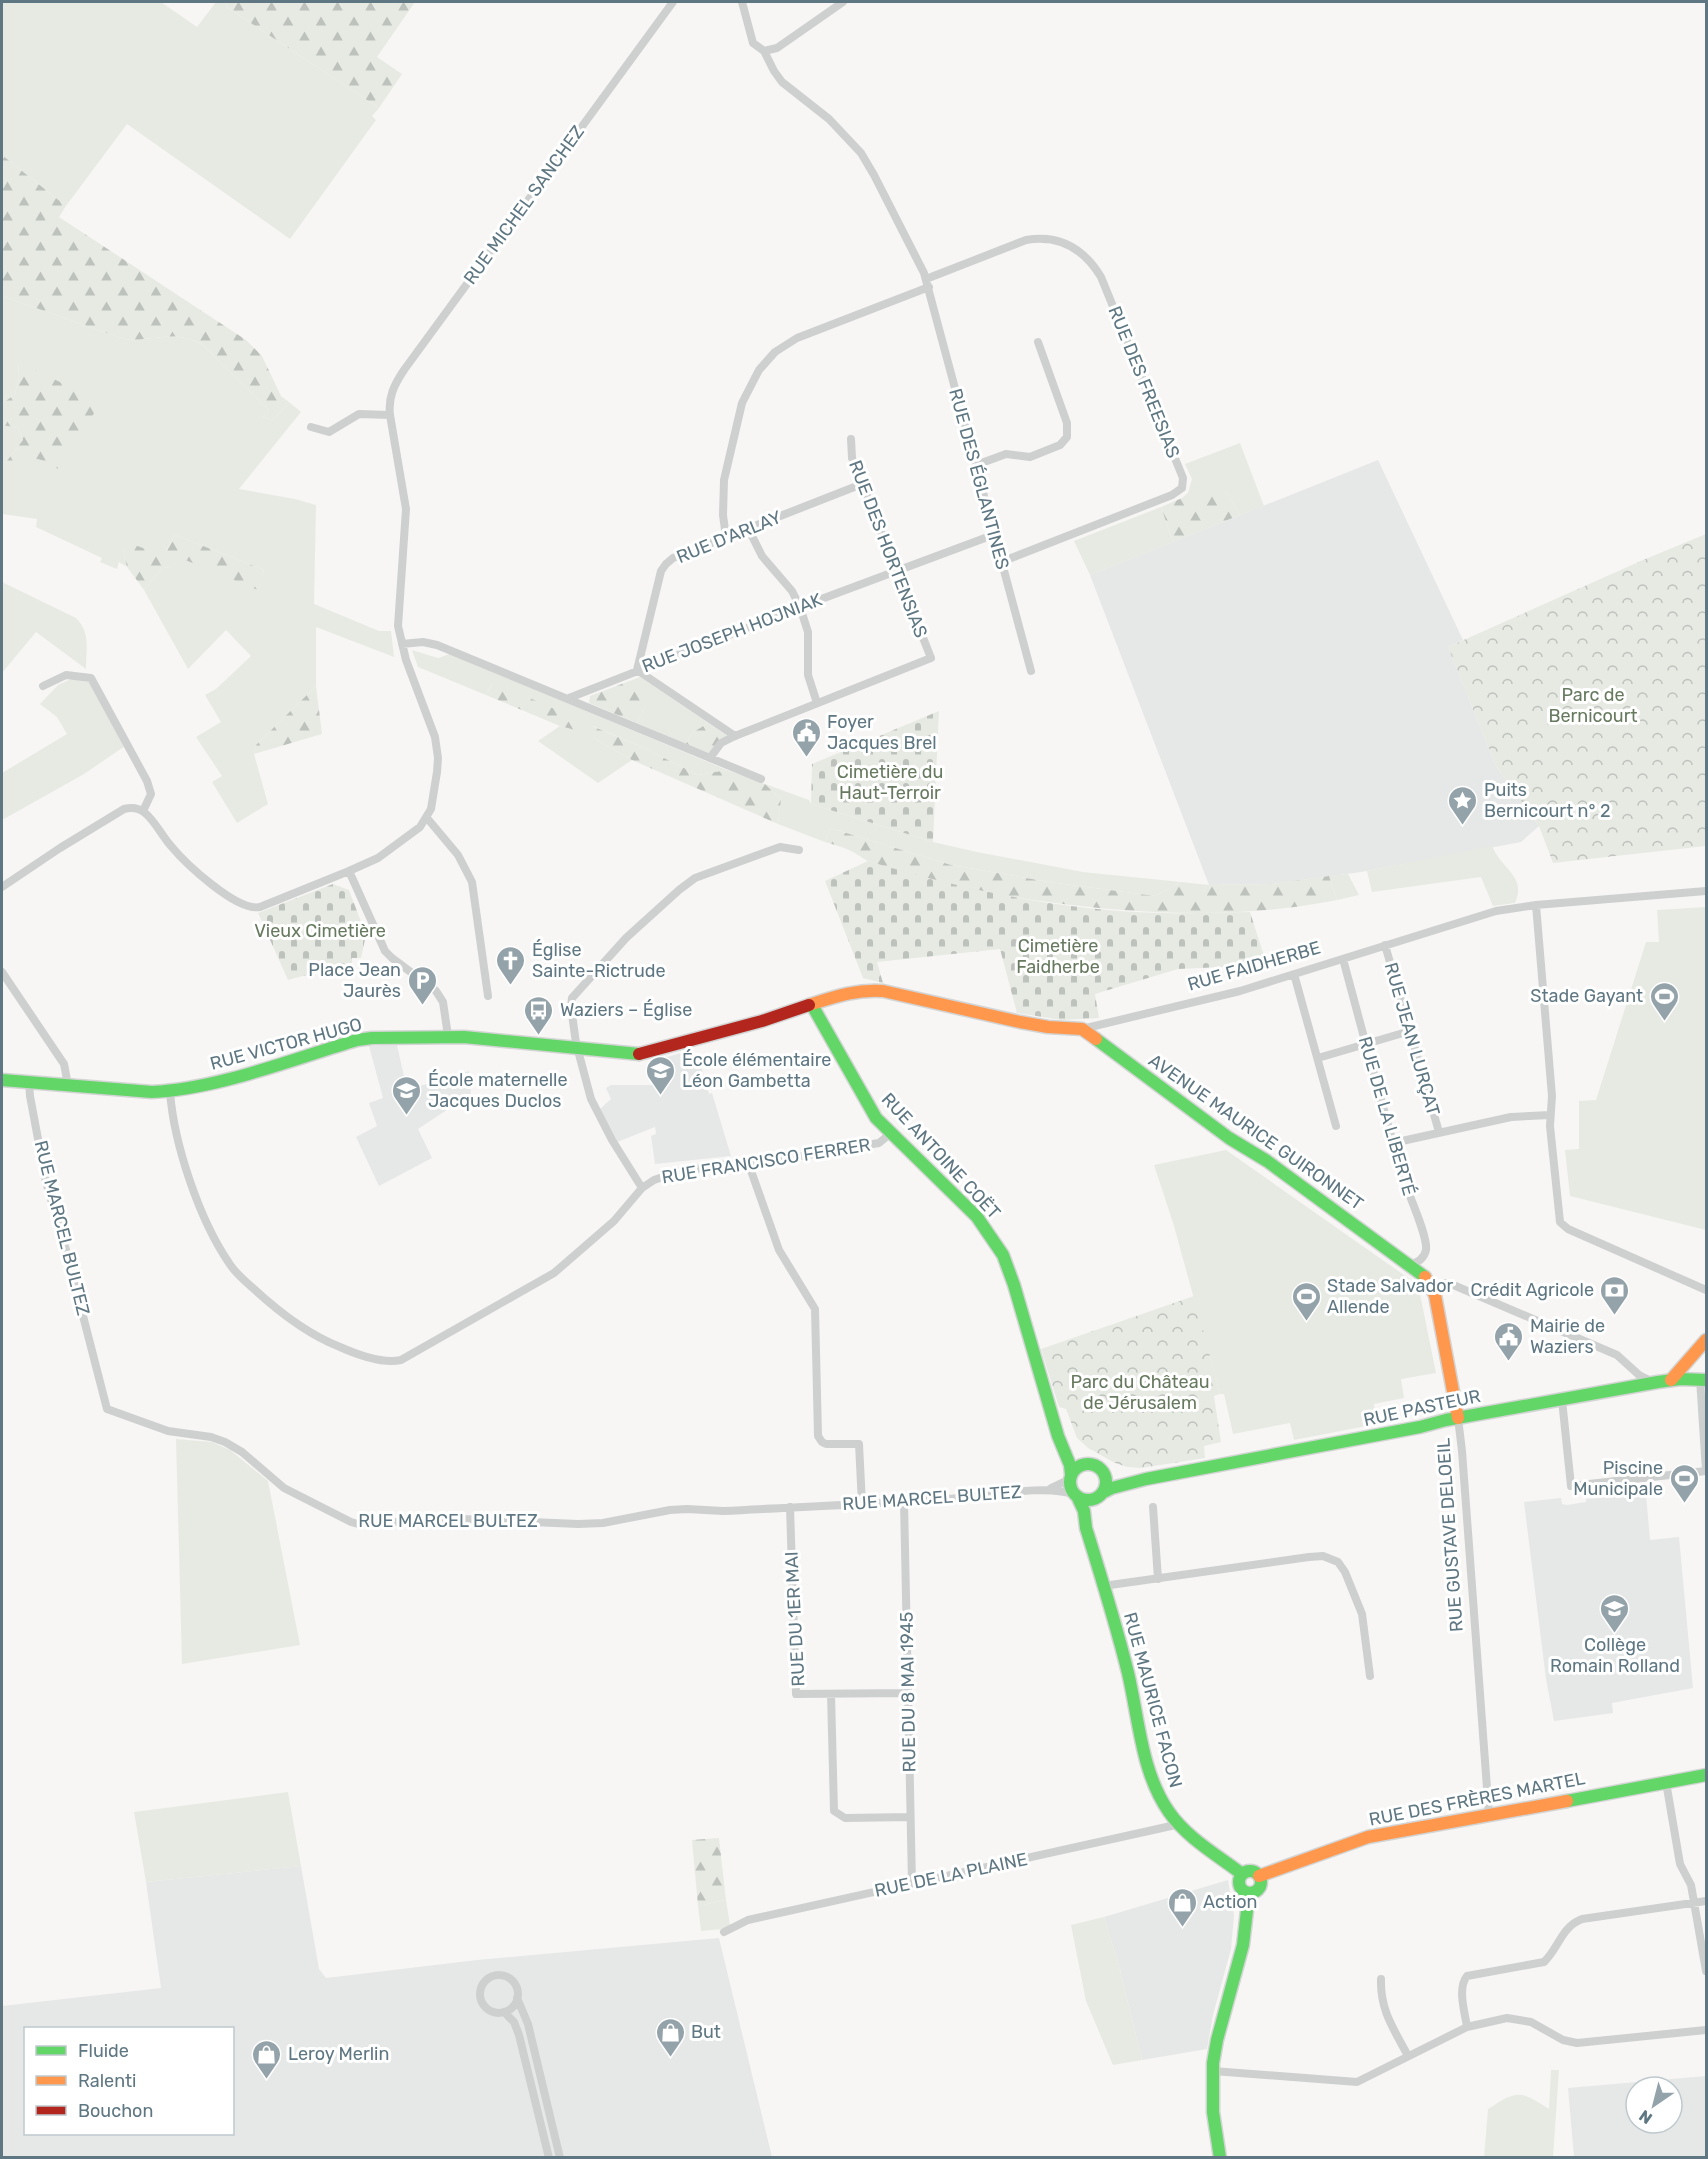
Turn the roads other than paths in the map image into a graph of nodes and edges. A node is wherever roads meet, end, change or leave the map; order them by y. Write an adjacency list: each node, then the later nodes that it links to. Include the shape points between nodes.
1 (674, 2): 7 (street, RUE MICHEL SANCHEZ, via 398,379 390,399)
2 (742, 2): 4 (street, RUE DES ÉGLANTINES, via 751,38)
3 (843, 2): 4 (street, via 777,48)
4 (764, 51): 5 (street, RUE DES ÉGLANTINES, via 782,82 834,123 861,153)
5 (927, 283): 10 (street, RUE DES ÉGLANTINES); 14 (street, RUE DES FREESIAS, via 797,338 775,352 759,370 742,403 724,480); 15 (street, RUE DES FREESIAS, via 1026,240 1055,239 1078,250 1101,278 1183,478 1182,488 1172,495)
6 (1038, 342): 10 (street, via 1067,423 1067,437 1060,445 1030,457 1006,453)
7 (390, 415): 8 (street, via 359,414 329,432); 18 (street, RUE MICHEL SANCHEZ, via 406,509 398,610)
8 (311, 427)
9 (851, 439): 11 (street, RUE DES HORTENSIAS, via 850,453)
10 (976, 465): 13 (street, RUE DES ÉGLANTINES)
11 (862, 484): 12 (street, RUE D'ARLAY); 16 (street, RUE DES HORTENSIAS)
12 (748, 528): 14 (street, RUE D'ARLAY); 17 (street, via 762,556 792,591)
13 (993, 535): 15 (street, RUE DES ÉGLANTINES); 16 (street, RUE JOSEPH HOJNIAK)
14 (726, 537): 19 (street, RUE D'ARLAY, via 673,558 663,567)
15 (1000, 562): 20 (street, RUE DES ÉGLANTINES)
16 (896, 570): 17 (street, RUE JOSEPH HOJNIAK); 23 (street, RUE DES HORTENSIAS, via 931,658)
17 (800, 607): 19 (street, RUE JOSEPH HOJNIAK); 23 (street, via 808,632 808,675)
18 (402, 644): 22 (street, via 437,645); 28 (street, RUE MICHEL SANCHEZ, via 436,744 437,772)
19 (638, 670): 22 (street, RUE JOSEPH HOJNIAK); 24 (street)
20 (1031, 672)
21 (43, 686): 27 (street, via 66,675 91,678 151,791)
22 (568, 698): 25 (street)
23 (817, 703): 24 (street)
24 (735, 736): 25 (street, via 721,743)
25 (710, 758): 26 (street)
26 (761, 779)
27 (143, 811): 30 (street, via 200,875 251,908); 31 (street, via 124,809)
28 (427, 818): 30 (street, via 378,858); 38 (street, via 458,855 472,882)
29 (799, 850): 44 (street, via 780,847 695,878 679,890 626,938 571,1002)
30 (349, 871): 42 (street, via 385,951 441,998)
31 (2, 887)
32 (1707, 891): 33 (street, RUE FAIDHERBE)
33 (1536, 904): 34 (street, RUE FAIDHERBE, via 1488,913); 50 (street, via 1552,1096)
34 (1385, 945): 35 (street, RUE FAIDHERBE); 41 (street, RUE JEAN LURÇAT)
35 (1343, 959): 37 (street, RUE FAIDHERBE); 43 (street, RUE DE LA LIBERTÉ)
36 (2, 972): 48 (street, via 64,1064)
37 (1294, 974): 40 (street, RUE FAIDHERBE); 45 (street)
38 (488, 996)
39 (812, 1005): 40 (street, RUE FAIDHERBE, via 846,993 877,990 1037,1026); 44 (street, RUE FAIDHERBE, via 645,1053); 53 (street, RUE ANTOINE COËT, via 872,1112)
40 (1082, 1029): 57 (street, AVENUE MAURICE GUIRONNET)
41 (1410, 1031): 43 (street); 52 (street, RUE JEAN LURÇAT)
42 (448, 1036): 44 (street); 49 (street, RUE VICTOR HUGO, via 357,1040 241,1076)
43 (1366, 1044): 45 (street); 54 (street, RUE DE LA LIBERTÉ)
44 (577, 1049): 56 (street, via 593,1106)
45 (1318, 1059): 51 (street)
46 (2, 1080): 47 (street, RUE VICTOR HUGO)
47 (29, 1082): 48 (street, RUE VICTOR HUGO); 75 (street, RUE MARCEL BULTEZ, via 46,1182 107,1409 168,1431 225,1442 284,1488 355,1523 463,1519 578,1524 670,1510 723,1512)
48 (68, 1085): 49 (street, RUE VICTOR HUGO)
49 (170, 1092): 56 (street, RUE FRANCISCO FERRER, via 189,1178 214,1237 232,1267 271,1305 307,1331 344,1349 386,1362 401,1360 554,1273 614,1221)
50 (1550, 1115): 52 (street, via 1520,1116); 59 (street, via 1562,1225)
51 (1336, 1126)
52 (1439, 1132): 54 (street)
53 (891, 1133): 55 (street, RUE FRANCISCO FERRER, via 879,1143); 68 (street, RUE ANTOINE COËT, via 977,1217 1003,1255 1058,1436 1071,1464)
54 (1394, 1143): 57 (street, RUE DE LA LIBERTÉ, via 1426,1251 1417,1262)
55 (749, 1165): 56 (street, RUE FRANCISCO FERRER, via 729,1164 680,1172 659,1177); 74 (street, via 779,1250 814,1309 818,1436 826,1444 859,1444)
56 (642, 1188)
57 (1409, 1264): 58 (street)
58 (1432, 1287): 63 (street, via 1449,1283 1617,1355); 65 (street, RUE GUSTAVE DELOEIL)
59 (1707, 1290)
60 (1707, 1340): 62 (street)
61 (1703, 1379): 62 (street, RUE PASTEUR); 66 (street)
62 (1671, 1380): 63 (street, RUE PASTEUR)
63 (1653, 1382): 64 (street, RUE PASTEUR)
64 (1562, 1400): 65 (street, RUE PASTEUR); 66 (street, via 1571,1486)
65 (1458, 1418): 69 (street, RUE PASTEUR); 85 (street, RUE GUSTAVE DELOEIL)
66 (1706, 1471)
67 (1103, 1472): 68 (street, via 1085,1464); 69 (street, RUE PASTEUR, via 1117,1479); 71 (street, via 1106,1482)
68 (1071, 1476): 70 (street, RUE MARCEL BULTEZ); 72 (street, via 1071,1488)
69 (1146, 1479): 71 (street, RUE PASTEUR)
70 (1045, 1490): 72 (street, RUE MARCEL BULTEZ); 73 (street, RUE MARCEL BULTEZ)
71 (1100, 1495): 72 (street, via 1088,1500); 77 (street, RUE MAURICE FACON, via 1090,1516)
72 (1077, 1496): 77 (street, RUE MAURICE FACON)
73 (904, 1501): 74 (street, RUE MARCEL BULTEZ); 81 (street, RUE DU 8 MAI 1945)
74 (862, 1503): 75 (street, RUE MARCEL BULTEZ)
75 (789, 1507): 82 (street, RUE DU 1ER MAI, via 796,1694)
76 (1153, 1507): 78 (street)
77 (1089, 1538): 79 (street, RUE MAURICE FACON)
78 (1158, 1579): 79 (street); 80 (street, via 1309,1557 1323,1556 1338,1562 1360,1607)
79 (1103, 1586): 87 (street, RUE MAURICE FACON, via 1129,1674 1153,1780 1165,1806)
80 (1370, 1676)
81 (908, 1693): 82 (street, RUE DU 1ER MAI); 86 (street, RUE DU 8 MAI 1945)
82 (831, 1694): 86 (street, via 834,1811 844,1818)
83 (1707, 1775): 84 (street, RUE DES FRÈRES MARTEL)
84 (1666, 1782): 85 (street, RUE DES FRÈRES MARTEL); 93 (street, via 1680,1863)
85 (1489, 1815): 89 (street, RUE DES FRÈRES MARTEL, via 1368,1837)
86 (910, 1817): 90 (street, RUE DU 8 MAI 1945)
87 (1180, 1824): 88 (street, RUE MAURICE FACON); 90 (street, RUE DE LA PLAINE)
88 (1242, 1874): 89 (street, via 1252,1871); 91 (street, via 1239,1886)
89 (1259, 1876): 91 (street, via 1259,1888)
90 (912, 1883): 94 (street, RUE DE LA PLAINE, via 748,1920)
91 (1249, 1893): 102 (street, via 1243,1945 1217,2040)
92 (1707, 1901): 93 (street)
93 (1694, 1902): 95 (street); 99 (street, via 1582,1919 1564,1932 1544,1962 1467,1976 1462,1988)
94 (724, 1932)
95 (1707, 1971)
96 (1381, 1979): 101 (street, via 1383,2007)
97 (517, 1998): 98 (street, via 513,2007); 98 (street, via 515,1985 507,1977 496,1976 486,1981 480,1994 483,2004 491,2011); 104 (street, via 528,2024)
98 (504, 2012): 103 (street, via 519,2035)
99 (1467, 2027): 100 (street, via 1507,2018 1523,2019 1577,2043); 101 (street)
100 (1707, 2030)
101 (1408, 2056): 102 (street, via 1358,2082)
102 (1213, 2071): 105 (street, via 1213,2112)
103 (549, 2157)
104 (560, 2157)
105 (1220, 2157)

